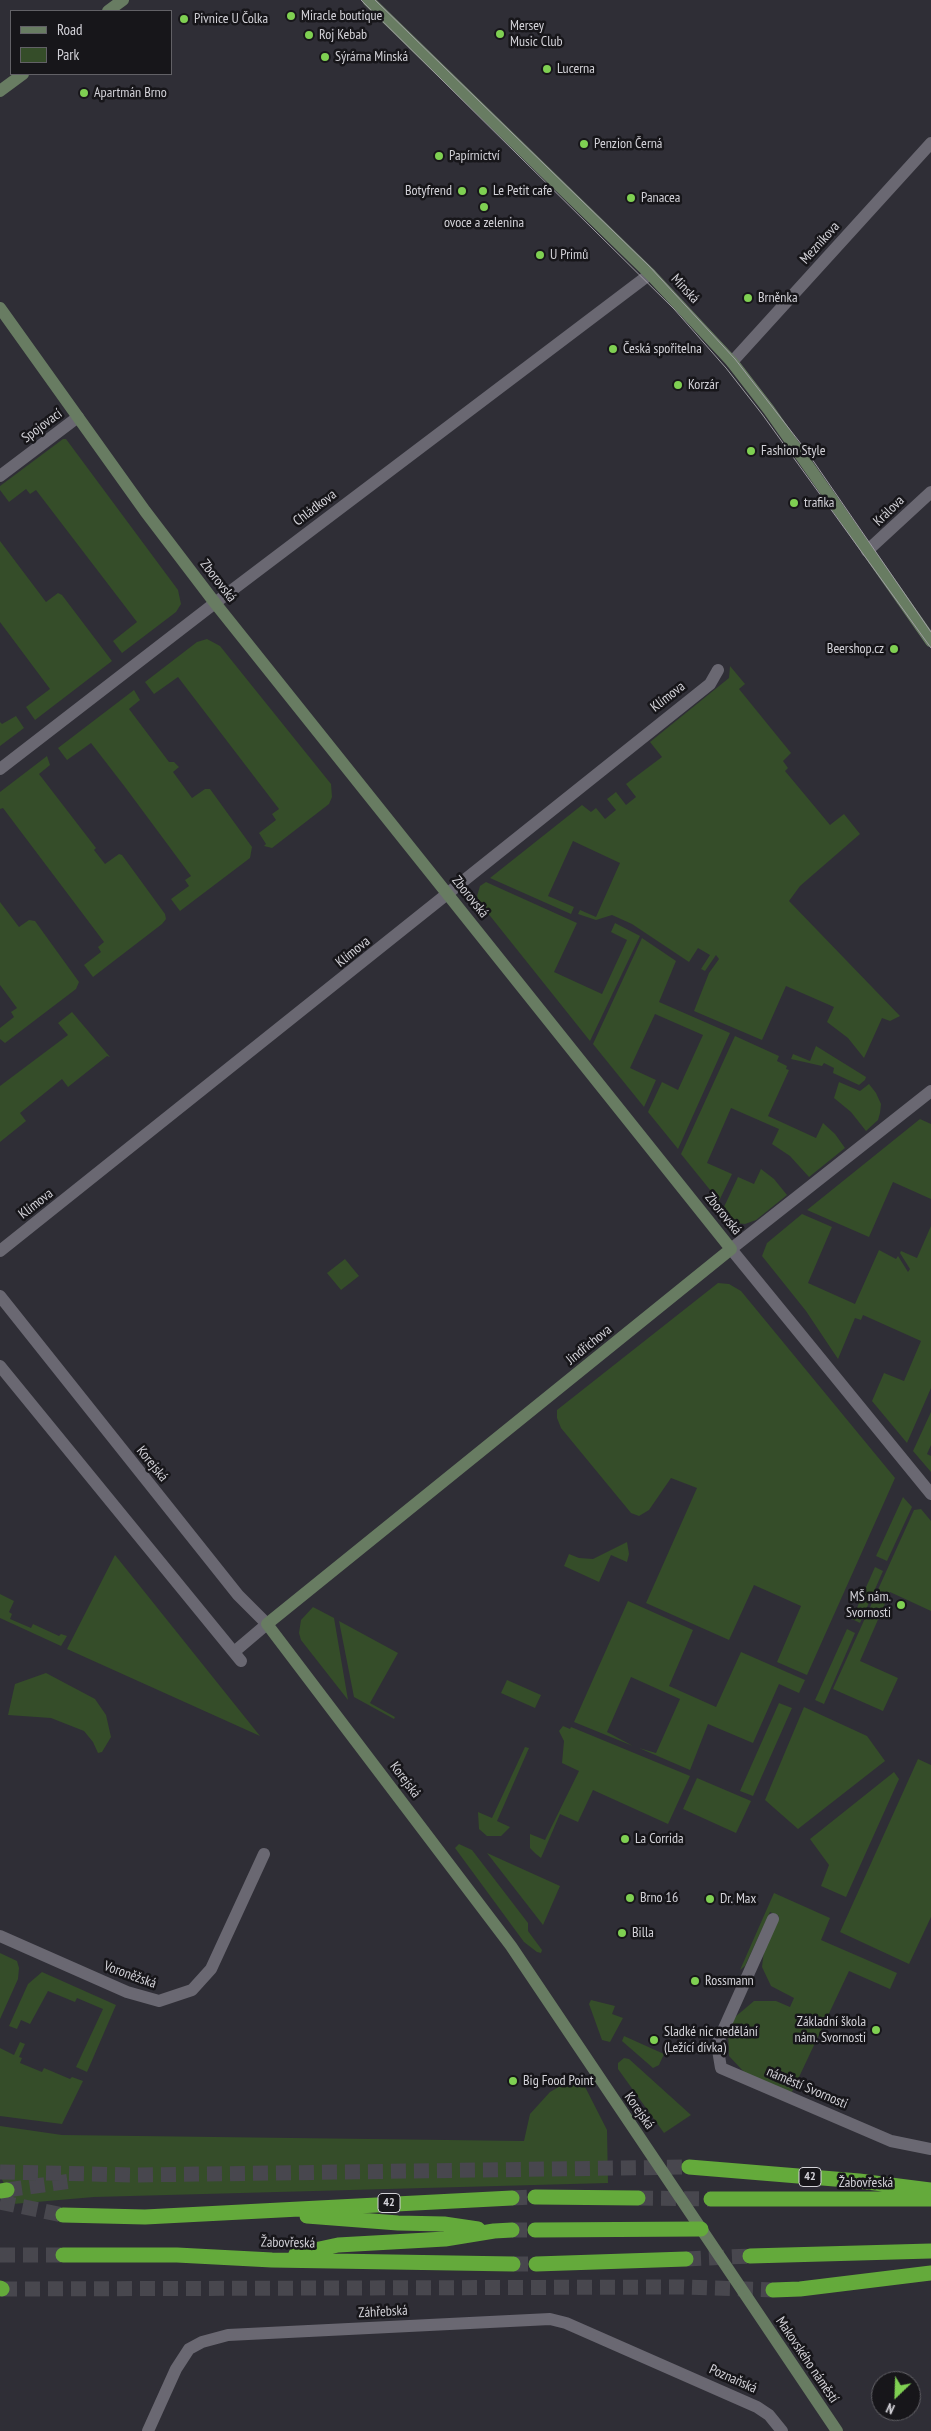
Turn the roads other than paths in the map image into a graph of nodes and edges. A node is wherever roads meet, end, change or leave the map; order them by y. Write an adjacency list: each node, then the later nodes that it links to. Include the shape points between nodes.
1 (124, 0): 3 (street)
2 (368, 0): 7 (street, Minská)
3 (109, 10)
4 (22, 75): 5 (street)
5 (0, 91)
6 (931, 143): 9 (street, Mezníkova)
7 (650, 274): 9 (street, Minská); 14 (street, Chládkova)
8 (0, 308): 10 (street, Zborovská)
9 (732, 362): 13 (street, Minská)
10 (78, 417): 11 (street, Spojovací); 14 (street, Zborovská)
11 (0, 476)
12 (931, 492): 13 (street, Králova)
13 (867, 550): 15 (street, Minská)
14 (215, 603): 17 (street, Chládkova); 18 (street, Zborovská)
15 (931, 641)
16 (718, 670): 18 (street, Klímova, via 710,684)
17 (0, 769)
18 (449, 894): 20 (street, Zborovská); 21 (street, Klímova)
19 (931, 1091): 20 (street, Jindřichova)
20 (731, 1249): 24 (street, Zborovská); 25 (street, Jindřichova)
21 (0, 1251)
22 (0, 1296): 25 (street, Korejská, via 238,1595)
23 (0, 1366): 25 (street, via 238,1656)
24 (931, 1494)
25 (267, 1624): 39 (street, Korejská, via 511,1946)
26 (264, 1854): 28 (street, Voroněžská, via 211,1969 192,1990 159,2001 127,1992)
27 (773, 1919): 29 (street, náměstí Svornosti, via 717,2044 721,2068 891,2140)
28 (0, 1936)
29 (931, 2149)
30 (689, 2167): 31 (highway, 42)
31 (931, 2190)
32 (535, 2197): 34 (highway)
33 (512, 2198): 37 (highway, 42)
34 (638, 2198)
35 (711, 2199): 36 (highway, Žabovřeská / 42)
36 (931, 2199)
37 (266, 2211): 38 (highway, 42, via 145,2217); 42 (highway, 42, via 444,2224)
38 (63, 2215)
39 (701, 2229): 41 (highway); 52 (street, Korejská)
40 (512, 2230): 42 (highway, 42)
41 (535, 2230)
42 (494, 2231): 47 (highway, 42, via 445,2239 338,2245)
43 (931, 2251): 45 (highway)
44 (63, 2255): 47 (highway, Žabovřeská / 42)
45 (750, 2256)
46 (686, 2259): 49 (highway)
47 (272, 2260): 48 (highway, Žabovřeská / 42)
48 (513, 2264)
49 (536, 2264)
50 (931, 2273): 51 (highway, via 800,2290)
51 (773, 2290)
52 (752, 2307): 56 (street, Makovského náměstí)
53 (664, 2365): 54 (street, Záhřebská, via 566,2323 550,2320 228,2335 189,2349 176,2369); 55 (street, Poznaňská, via 757,2406)
54 (148, 2431)
55 (782, 2431)
56 (837, 2431)

